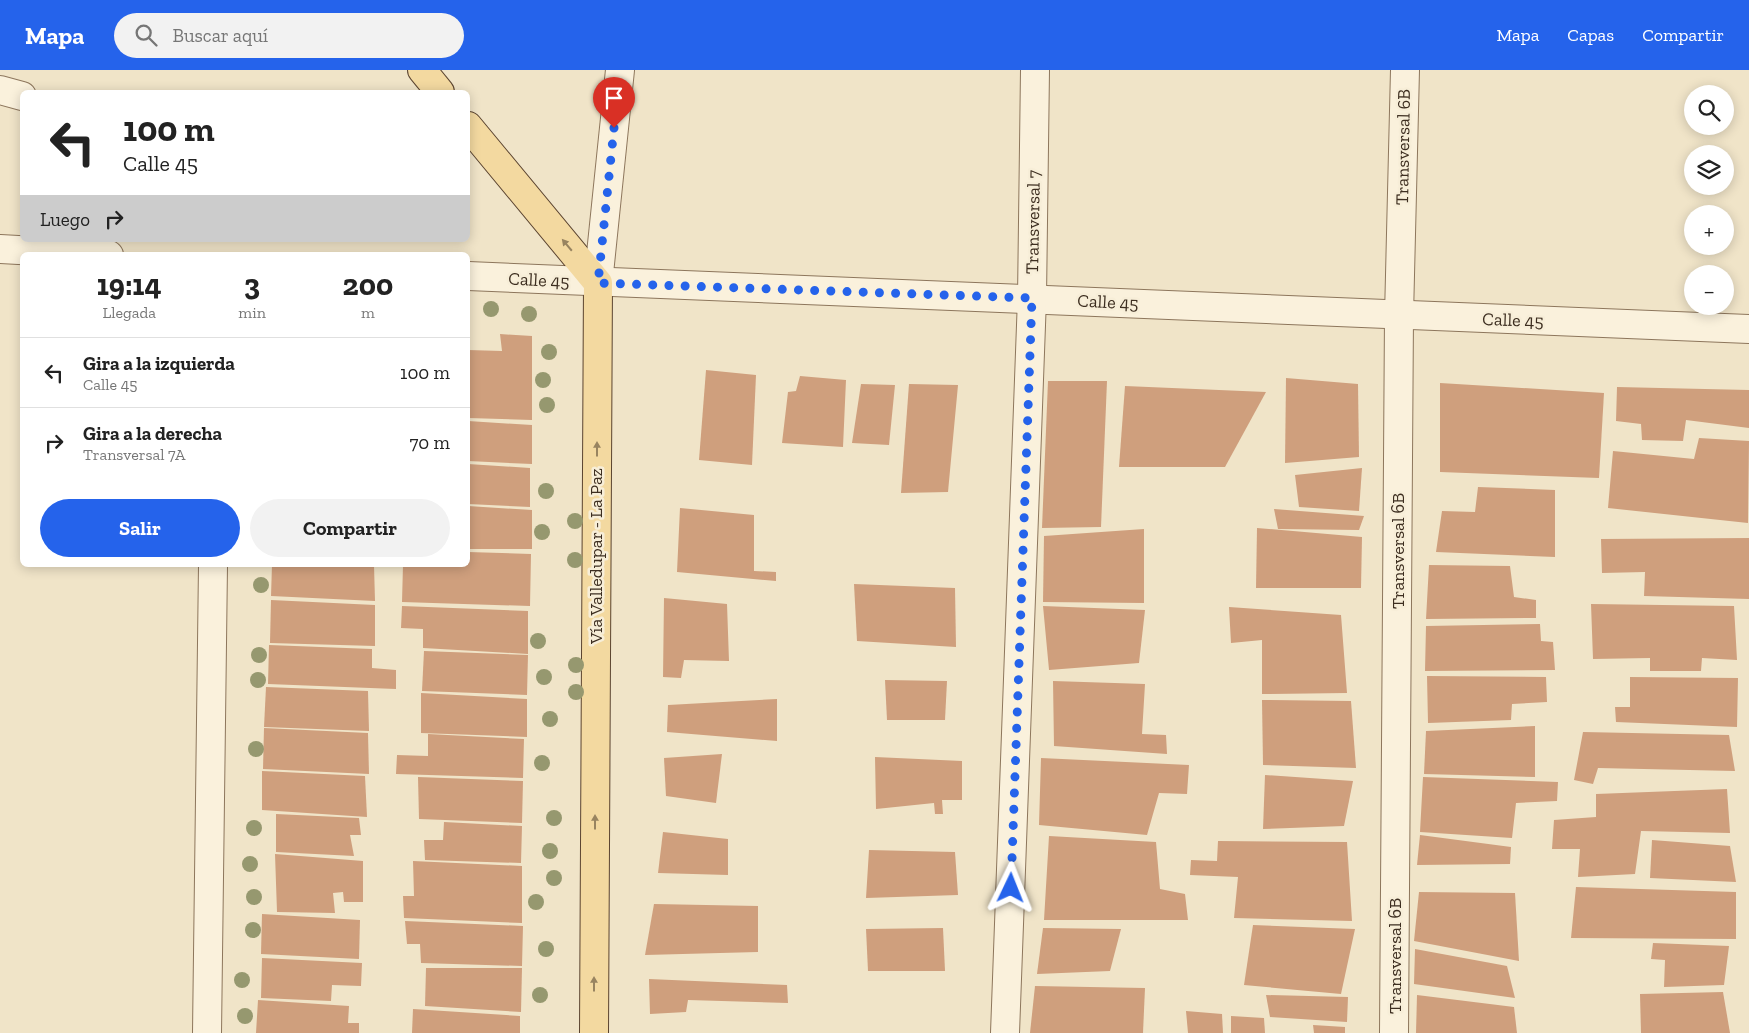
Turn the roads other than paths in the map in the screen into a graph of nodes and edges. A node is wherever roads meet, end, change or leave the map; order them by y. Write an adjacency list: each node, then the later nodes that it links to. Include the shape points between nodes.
1 (422, 70): 6 (main road)
2 (620, 70): 12 (street)
3 (1035, 70): 13 (street, Transversal 7)
4 (1405, 70): 14 (street, Transversal 6B)
5 (0, 90): 7 (street)
6 (438, 90)
7 (20, 95)
8 (470, 128): 12 (main road, one-way to 8)
9 (0, 249): 10 (street)
10 (54, 252)
11 (470, 276): 12 (street, Calle 45)
12 (598, 283): 13 (street, Calle 45); 18 (main road, Vía Valledupar - La Paz, one-way to 12)
13 (1032, 298): 14 (street, Calle 45); 19 (street, Transversal 7)
14 (1399, 316): 15 (street, Calle 45); 20 (street, Transversal 6B)
15 (1749, 329)
16 (213, 567): 17 (street)
17 (208, 1033)
18 (594, 1033)
19 (1005, 1033)
20 (1394, 1033)

